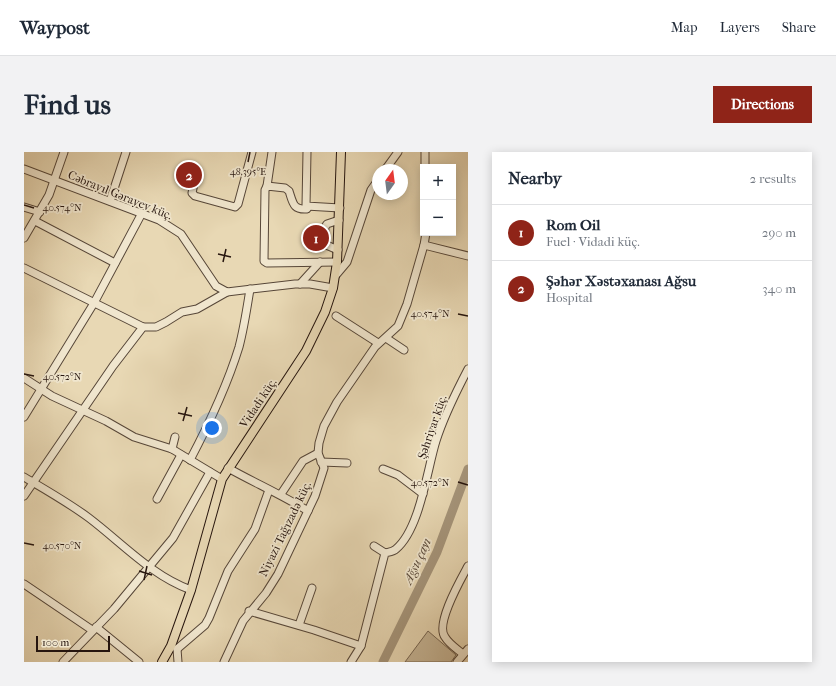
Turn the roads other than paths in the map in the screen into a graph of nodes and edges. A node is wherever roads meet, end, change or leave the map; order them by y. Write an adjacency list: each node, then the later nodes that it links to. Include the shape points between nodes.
1 (64, 152): 13 (street)
2 (126, 152): 16 (street)
3 (252, 152): 12 (street, via 235,207 195,196 192,193)
4 (272, 152): 14 (street)
5 (307, 152): 18 (street, via 305,203)
6 (341, 152): 19 (main road, Vidadi küç.)
7 (398, 152): 9 (street)
8 (425, 152): 10 (street)
9 (389, 164)
10 (425, 164)
11 (24, 169): 13 (street, Cəbrayıl Gərayev küç.)
12 (196, 174)
13 (55, 180): 16 (street, Cəbrayıl Gərayev küç.); 20 (street)
14 (267, 186): 18 (street, via 285,188 289,191 293,206 299,210); 29 (street, via 264,261)
15 (372, 189): 33 (street, via 347,262)
16 (110, 201): 21 (street, Cəbrayıl Gərayev küç.)
17 (24, 207): 20 (street)
18 (308, 207): 19 (street)
19 (340, 208): 22 (main road, Vidadi küç.)
20 (40, 212): 23 (street)
21 (142, 213): 31 (street); 37 (street, Cəbrayıl Gərayev küç., via 181,234 216,286)
22 (339, 220): 27 (main road, Vidadi küç.); 27 (street, via 327,224 324,229 324,244)
23 (34, 221): 25 (street); 31 (street)
24 (426, 236): 26 (street, Niyazi Tağızadə küç.)
25 (24, 238)
26 (424, 246): 28 (street); 41 (street, Niyazi Tağızadə küç., via 398,326)
27 (338, 250): 30 (main road, Vidadi küç.)
28 (468, 256)
29 (320, 262): 30 (street); 34 (street)
30 (337, 262): 33 (main road, Vidadi küç.)
31 (115, 263): 38 (street)
32 (24, 268): 38 (street)
33 (336, 275): 35 (main road, Vidadi küç.)
34 (300, 284): 35 (street); 36 (street)
35 (333, 288): 56 (main road, Vidadi küç., via 325,312 306,351)
36 (250, 289): 37 (street); 53 (street, via 233,364 210,422)
37 (227, 292): 40 (street, via 197,309 182,312 166,322)
38 (94, 303): 40 (street); 46 (street)
39 (336, 316): 42 (street)
40 (143, 327): 47 (street, via 113,366)
41 (386, 338): 42 (street, Niyazi Tağızadə küç.); 43 (street)
42 (378, 343): 51 (street, Niyazi Tağızadə küç., via 337,402 324,426)
43 (404, 350)
44 (468, 369): 64 (street, Şəhriyar küç., via 456,391 436,442)
45 (24, 378): 46 (street)
46 (41, 389): 47 (street); 48 (street)
47 (84, 411): 50 (street, via 134,437); 61 (street)
48 (24, 417)
49 (175, 438): 50 (street)
50 (172, 450): 52 (street)
51 (318, 453): 54 (street, Niyazi Tağızadə küç.); 63 (street, via 303,461)
52 (181, 455): 53 (street); 66 (street)
53 (190, 460): 58 (street)
54 (321, 462): 55 (street); 67 (street, Niyazi Tağızadə küç., via 324,468 322,476)
55 (346, 463)
56 (228, 468): 60 (main road, Vidadi küç.); 62 (street)
57 (383, 469): 64 (street, via 398,475)
58 (210, 472): 60 (street); 71 (street, via 173,538)
59 (24, 477): 61 (street)
60 (222, 479): 74 (main road, Vidadi küç.)
61 (34, 483): 65 (street); 71 (street, via 88,517)
62 (270, 490): 63 (street); 79 (street, via 255,529 235,558 205,625)
63 (281, 494): 67 (street)
64 (422, 494): 69 (street, Şəhriyar küç., via 413,524 403,540 396,549)
65 (24, 496)
66 (157, 499)
67 (308, 511): 75 (street, Niyazi Tağızadə küç., via 278,574 266,593)
68 (374, 546): 69 (street)
69 (385, 553): 78 (street)
70 (468, 566): 80 (street, via 446,614 442,632 445,638)
71 (149, 567): 74 (street); 77 (street)
72 (24, 585): 77 (street)
73 (312, 588): 76 (street)
74 (191, 590): 79 (main road, Vidadi küç.)
75 (249, 611): 76 (street); 85 (street, Niyazi Tağızadə küç.)
76 (299, 625): 78 (street)
77 (94, 629): 81 (street); 82 (street)
78 (361, 646): 86 (street)
79 (174, 648): 83 (main road, Vidadi küç.); 84 (street)
80 (466, 652): 87 (street)
81 (63, 662)
82 (139, 662)
83 (162, 662)
84 (178, 662)
85 (224, 662)
86 (351, 662)
87 (457, 662)

